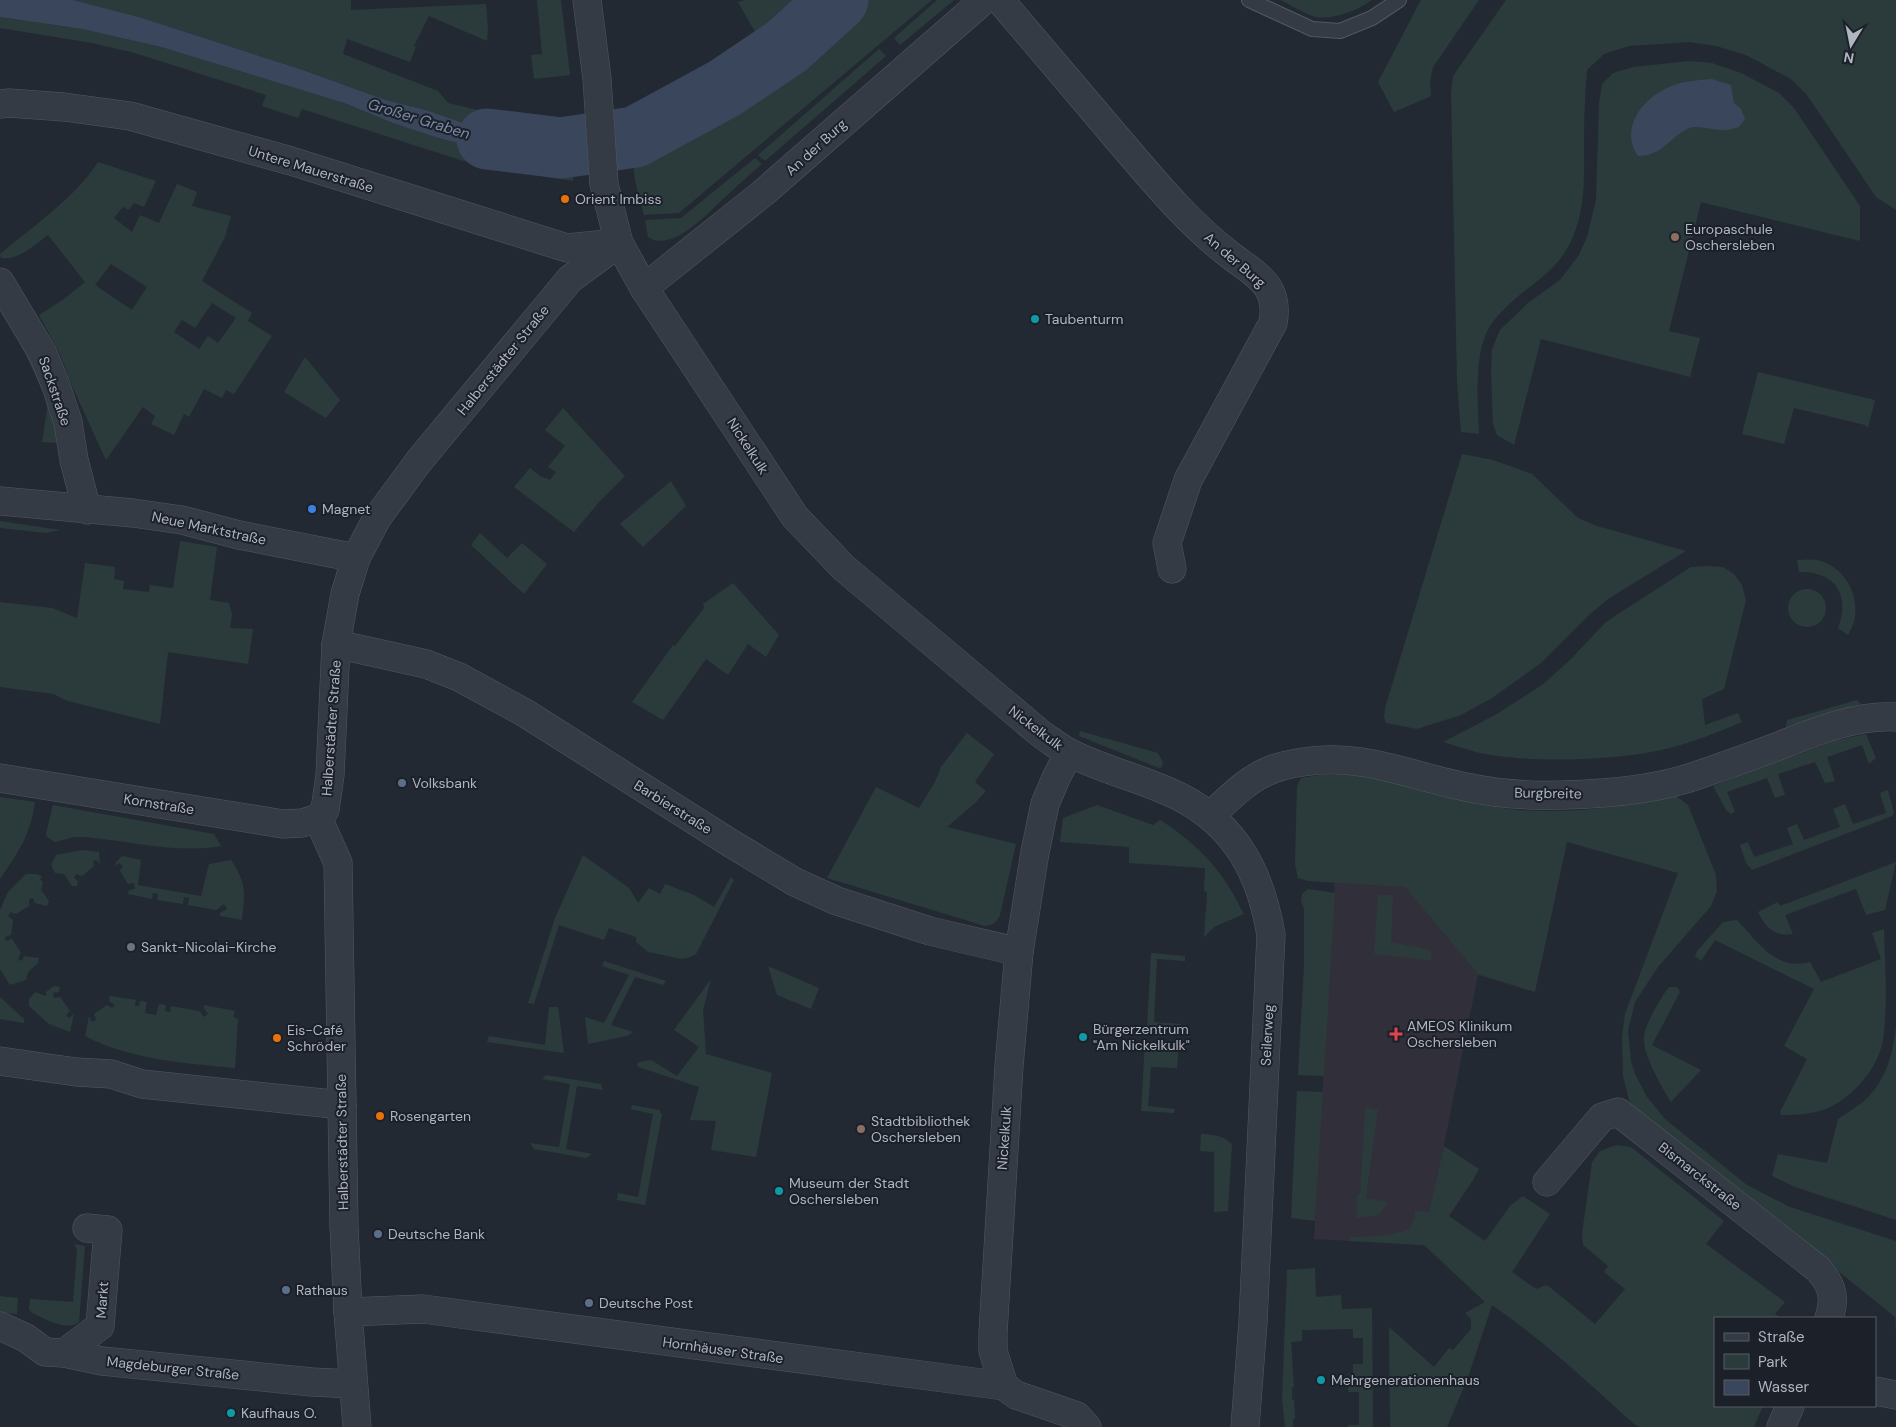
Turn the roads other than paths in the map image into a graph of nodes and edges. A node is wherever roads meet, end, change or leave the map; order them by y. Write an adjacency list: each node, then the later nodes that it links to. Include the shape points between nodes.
1 (588, 0): 7 (street, via 604,184)
2 (984, 0): 9 (street, An der Burg, via 763,193)
3 (1000, 0): 13 (street, An der Burg, via 1172,203 1210,240 1265,282 1274,297 1273,323 1188,480 1167,543)
4 (1249, 0): 5 (lane, via 1312,29 1340,31 1372,18)
5 (1399, 0)
6 (0, 104): 7 (street, Untere Mauerstraße, via 64,107 130,116 291,161 567,248)
7 (617, 239): 9 (street, Nickelkulk); 12 (street, Halberstädter Straße, via 570,279 419,461 377,518)
8 (0, 282): 11 (street, Sackstraße, via 43,354 56,386 68,422)
9 (644, 288): 16 (street, Nickelkulk, via 795,517 844,568 1041,734)
10 (0, 501): 11 (street, Neue Marktstraße)
11 (87, 510): 12 (street, Neue Marktstraße, via 182,520)
12 (356, 558): 14 (street, Halberstädter Straße, via 345,594)
13 (1172, 569)
14 (336, 644): 19 (street, Halberstädter Straße, via 330,775 325,810); 20 (street, Barbierstraße, via 426,664 459,677 525,714 795,882 837,901 930,931)
15 (1896, 717): 18 (street, Burgbreite, via 1853,720 1695,776 1604,793 1511,794 1466,787 1354,760 1322,759 1267,771 1247,782)
16 (1069, 753): 18 (street, Seilerweg, via 1182,797); 20 (street, Nickelkulk, via 1045,804)
17 (0, 778): 19 (street, Kornstraße, via 283,824)
18 (1210, 816): 36 (street, Seilerweg, via 1229,834 1247,859 1267,907 1271,935)
19 (318, 818): 22 (street, Halberstädter Straße, via 338,863)
20 (1019, 952): 30 (street, Nickelkulk, via 993,1333 994,1351)
21 (0, 1061): 22 (street, via 111,1074 142,1084)
22 (342, 1106): 25 (street, Halberstädter Straße)
23 (1548, 1182): 26 (street, Bismarckstraße, via 1602,1117 1618,1112 1818,1269 1829,1281 1832,1298)
24 (98, 1229): 28 (street, Markt, via 100,1326)
25 (348, 1312): 29 (street, Halberstädter Straße); 30 (street, Hornhäuser Straße, via 423,1309)
26 (1829, 1317)
27 (0, 1326): 28 (street, Magdeburger Straße, via 26,1338 45,1352)
28 (64, 1353): 29 (street, Magdeburger Straße, via 102,1361)
29 (353, 1384): 34 (street, Halberstädter Straße)
30 (1004, 1386): 35 (street, Hornhäuser Straße, via 1016,1395 1077,1416)
31 (1876, 1391): 32 (street)
32 (1896, 1395)
33 (1790, 1407): 37 (street)
34 (357, 1427)
35 (1087, 1427)
36 (1245, 1427)
37 (1781, 1427)

